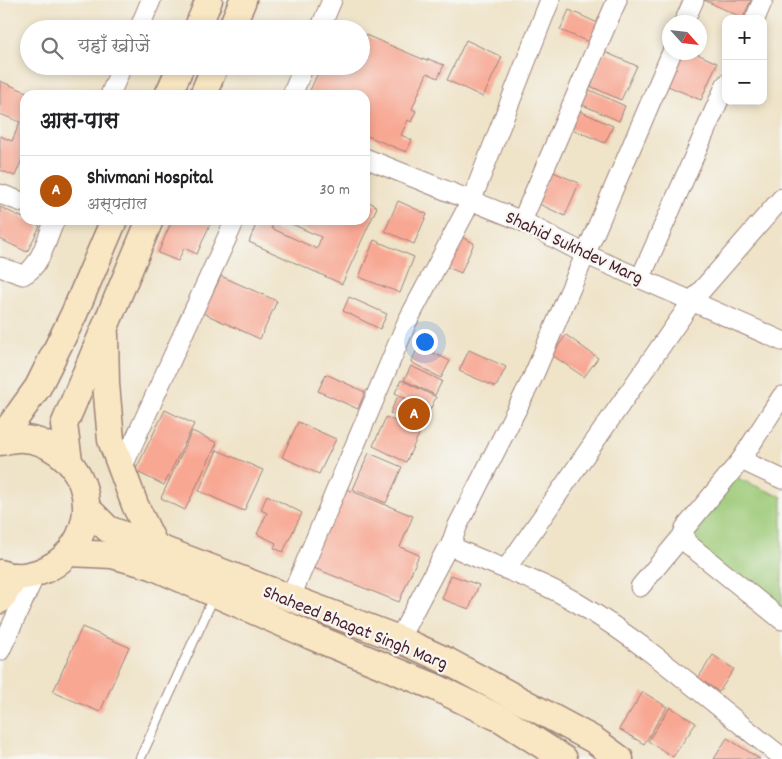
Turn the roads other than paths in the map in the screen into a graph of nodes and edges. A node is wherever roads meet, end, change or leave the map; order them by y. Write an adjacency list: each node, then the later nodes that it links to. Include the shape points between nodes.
1 (152, 0): 11 (street)
2 (209, 0): 12 (street)
3 (243, 0): 13 (street)
4 (332, 0): 14 (street)
5 (550, 0): 28 (street)
6 (617, 0): 30 (street)
7 (694, 0): 9 (street)
8 (763, 0): 10 (street)
9 (687, 15)
10 (757, 15)
11 (143, 20)
12 (201, 20)
13 (235, 20)
14 (324, 20)
15 (669, 60): 35 (street)
16 (118, 75): 20 (street)
17 (177, 75): 21 (street)
18 (212, 75): 22 (street)
19 (300, 75): 23 (street)
20 (112, 90)
21 (170, 90)
22 (206, 90)
23 (294, 90)
24 (722, 93): 37 (street)
25 (370, 160): 28 (street, Shahid Sukhdev Marg)
26 (0, 194): 29 (street)
27 (782, 198): 38 (street)
28 (472, 199): 30 (street, Shahid Sukhdev Marg); 58 (street, via 407,322)
29 (20, 201)
30 (522, 221): 35 (street, Shahid Sukhdev Marg)
31 (53, 225): 36 (street, via 29,272 23,275)
32 (112, 225): 42 (street, via 74,314)
33 (148, 225): 39 (street)
34 (233, 225): 47 (street)
35 (587, 255): 37 (street, Shahid Sukhdev Marg); 52 (street, via 522,400 456,527)
36 (0, 267)
37 (641, 277): 38 (street, Shahid Sukhdev Marg)
38 (693, 300): 40 (street, Shahid Sukhdev Marg); 54 (street)
39 (105, 324): 46 (street, via 64,425); 47 (street, via 111,440)
40 (782, 341)
41 (782, 396): 45 (street)
42 (30, 398): 43 (street); 44 (street)
43 (0, 418)
44 (0, 441): 46 (street, via 24,438 46,444)
45 (741, 460): 48 (street); 50 (street, via 685,528)
46 (69, 461): 49 (street, via 82,481)
47 (122, 468): 51 (street)
48 (782, 479)
49 (87, 508): 51 (street, Shaheed Bhagat Singh Marg, via 108,530); 53 (street, via 83,530)
50 (683, 535): 56 (street); 60 (street, via 688,544)
51 (154, 546): 58 (street, Shaheed Bhagat Singh Marg)
52 (450, 547): 54 (street); 61 (street)
53 (70, 553): 55 (street, via 51,568); 57 (street, Shaheed Bhagat Singh Marg, via 112,555 152,566)
54 (506, 569): 63 (street, via 580,604)
55 (17, 574): 59 (street); 62 (street)
56 (640, 587)
57 (215, 594): 64 (lane); 65 (street, Shaheed Bhagat Singh Marg, via 435,687 503,720)
58 (290, 599): 61 (street, Shaheed Bhagat Singh Marg)
59 (0, 600)
60 (782, 620)
61 (399, 639): 66 (street, Shaheed Bhagat Singh Marg, via 586,735)
62 (0, 651)
63 (782, 757)
64 (140, 759)
65 (564, 759)
66 (620, 759)

